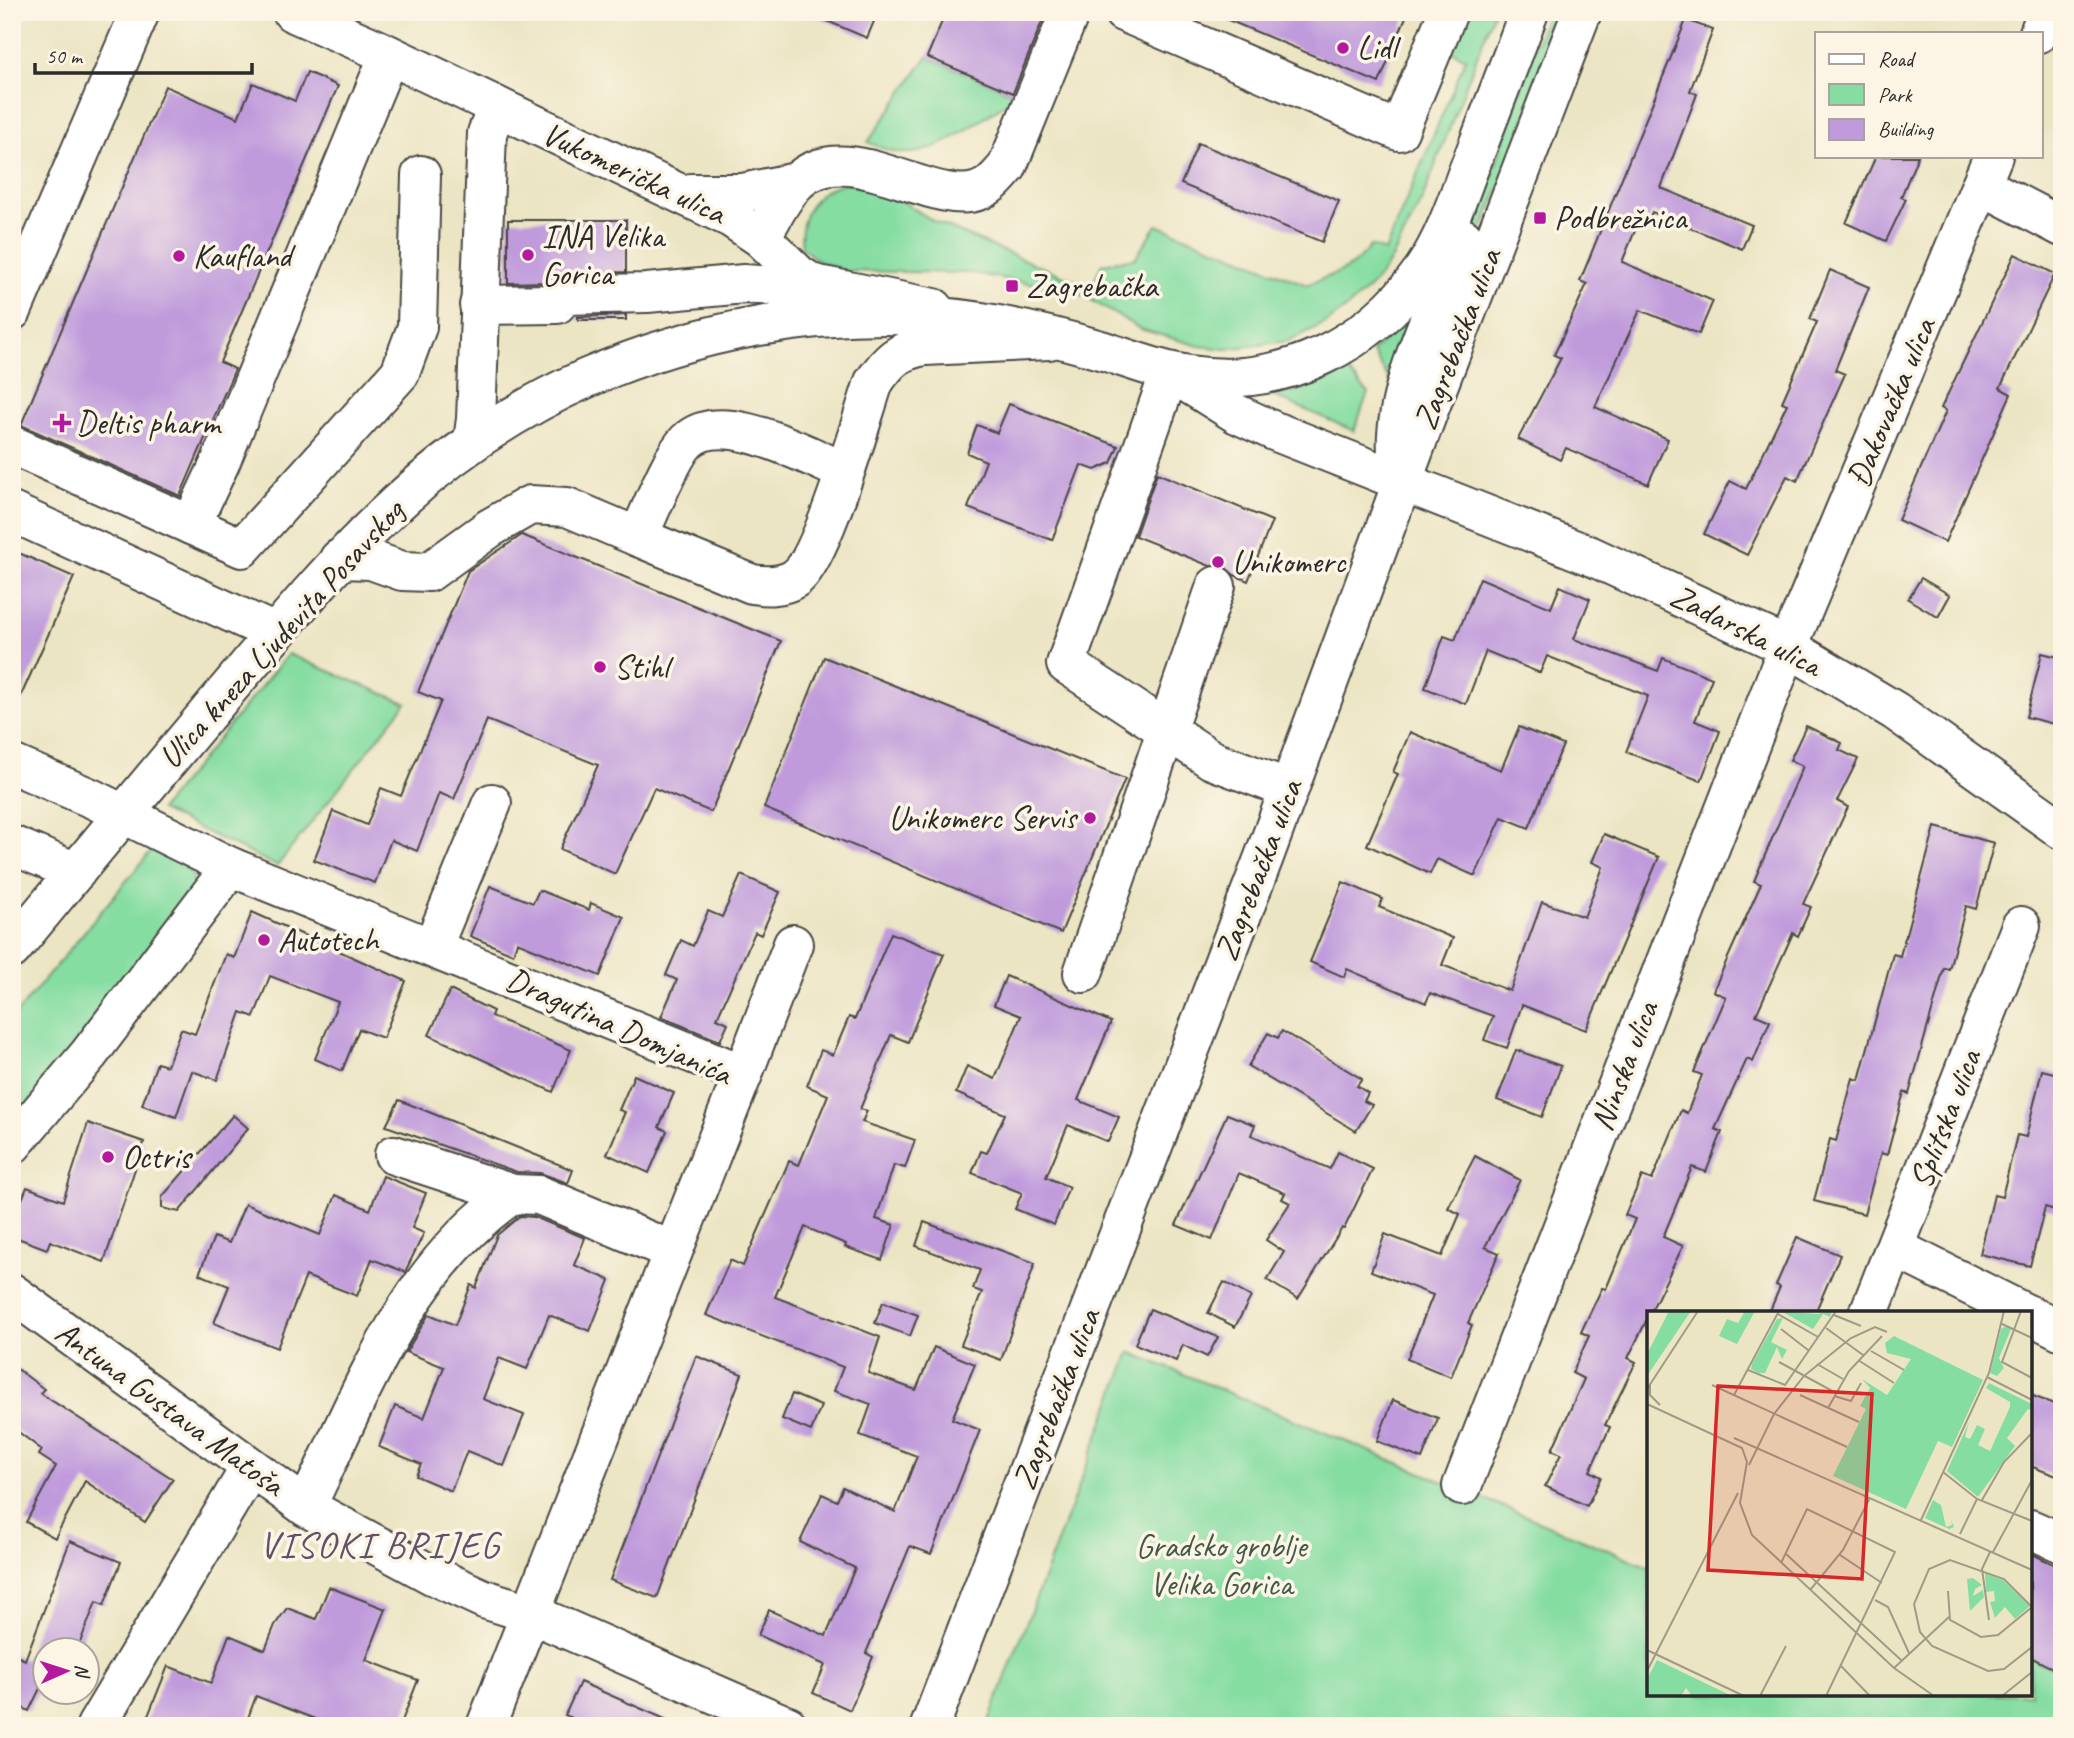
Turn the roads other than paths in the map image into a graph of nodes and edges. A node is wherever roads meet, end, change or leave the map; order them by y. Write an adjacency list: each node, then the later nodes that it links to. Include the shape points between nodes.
1 (140, 12): 24 (street)
2 (292, 12): 10 (street, Vukomerička ulica)
3 (1070, 12): 15 (street, via 1007,167 991,185 976,192 947,193 882,172 836,166 810,172)
4 (1123, 12): 5 (street, via 1399,131)
5 (1448, 12)
6 (1529, 12): 11 (street, Zagrebačka ulica)
7 (1582, 12): 31 (street, Zagrebačka ulica)
8 (2047, 12): 9 (street)
9 (2039, 32)
10 (389, 55): 12 (street, Vukomerička ulica); 33 (street)
11 (1500, 87): 27 (street, Zagrebačka ulica, via 1427,265 1395,306 1372,326 1329,354 1271,374 1210,378); 31 (street, via 1495,127 1469,223 1399,405 1396,444)
12 (497, 108): 16 (street, Vukomerička ulica); 20 (street, via 487,133)
13 (1987, 170): 17 (street); 38 (street, Đakovačka ulica)
14 (421, 175): 19 (street)
15 (796, 182): 16 (street); 18 (street)
16 (693, 199): 18 (street, Vukomerička ulica); 21 (street, via 726,227 733,249 727,277)
17 (2062, 227)
18 (761, 238): 22 (street, Vukomerička ulica, via 799,275)
19 (419, 259): 20 (street); 33 (street, via 417,327 400,373 243,548)
20 (481, 264): 23 (street)
21 (716, 285): 22 (street); 23 (street, via 564,295 557,304)
22 (828, 289): 25 (street, Vukomerička ulica, via 920,303)
23 (479, 305): 28 (street)
24 (12, 311)
25 (972, 321): 26 (street, Ulica kneza Ljudevita Posavskog); 28 (street, Ulica kneza Ljudevita Posavskog, via 841,317 728,332 588,378)
26 (1058, 339): 27 (street, Ulica kneza Ljudevita Posavskog); 30 (street, via 925,346 889,359 874,382)
27 (1170, 372): 31 (street, Zadarska ulica, via 1249,419); 39 (street, via 1066,664)
28 (473, 441): 35 (street, Ulica kneza Ljudevita Posavskog, via 426,475)
29 (12, 444): 33 (street)
30 (844, 471): 34 (street, via 738,429 704,430 679,451); 34 (street, via 814,553 795,578 783,584 752,584)
31 (1403, 481): 38 (street, Zadarska ulica, via 1591,556); 41 (street, Zagrebačka ulica)
32 (12, 512): 37 (street)
33 (191, 525)
34 (638, 537): 35 (street, via 567,507 530,505 429,572 401,571 371,560)
35 (339, 559): 37 (street, Ulica kneza Ljudevita Posavskog)
36 (1216, 586): 39 (street)
37 (275, 633): 43 (street, Ulica kneza Ljudevita Posavskog)
38 (1788, 647): 44 (street, Zadarska ulica, via 1895,711); 65 (street, Ninska ulica)
39 (1166, 730): 41 (street, via 1212,760); 52 (street)
40 (12, 764): 43 (street, Dragutina Domjanića)
41 (1289, 789): 73 (street, Zagrebačka ulica)
42 (492, 803): 50 (street)
43 (123, 814): 46 (street, Dragutina Domjanića); 47 (street, Ulica kneza Ljudevita Posavskog)
44 (2062, 830)
45 (12, 845): 47 (street)
46 (231, 867): 50 (street, Dragutina Domjanića); 54 (street, via 89,1054)
47 (76, 872): 51 (street, Ulica kneza Ljudevita Posavskog)
48 (2021, 926): 57 (street, Splitska ulica)
49 (793, 944): 53 (street)
50 (433, 946): 53 (street, Dragutina Domjanića)
51 (12, 949)
52 (1083, 973)
53 (744, 1074): 58 (street, Dragutina Domjanića)
54 (12, 1145)
55 (394, 1155): 56 (street)
56 (513, 1194): 58 (street, via 539,1195); 66 (street, via 471,1231 406,1306)
57 (1895, 1248): 60 (street, Splitska ulica); 61 (street)
58 (673, 1251): 69 (street, Dragutina Domjanića)
59 (12, 1293): 64 (street, Antuna Gustava Matoša)
60 (1870, 1311)
61 (2021, 1311)
62 (2032, 1316): 63 (street)
63 (2062, 1331)
64 (250, 1468): 66 (street, Antuna Gustava Matoša); 70 (street)
65 (1462, 1486)
66 (306, 1507): 69 (street, Antuna Gustava Matoša, via 435,1576)
67 (2032, 1530): 68 (street)
68 (2062, 1543)
69 (532, 1614): 71 (street, Dragutina Domjanića); 72 (street, Antuna Gustava Matoša)
70 (96, 1726)
71 (486, 1726)
72 (788, 1726)
73 (930, 1726)

